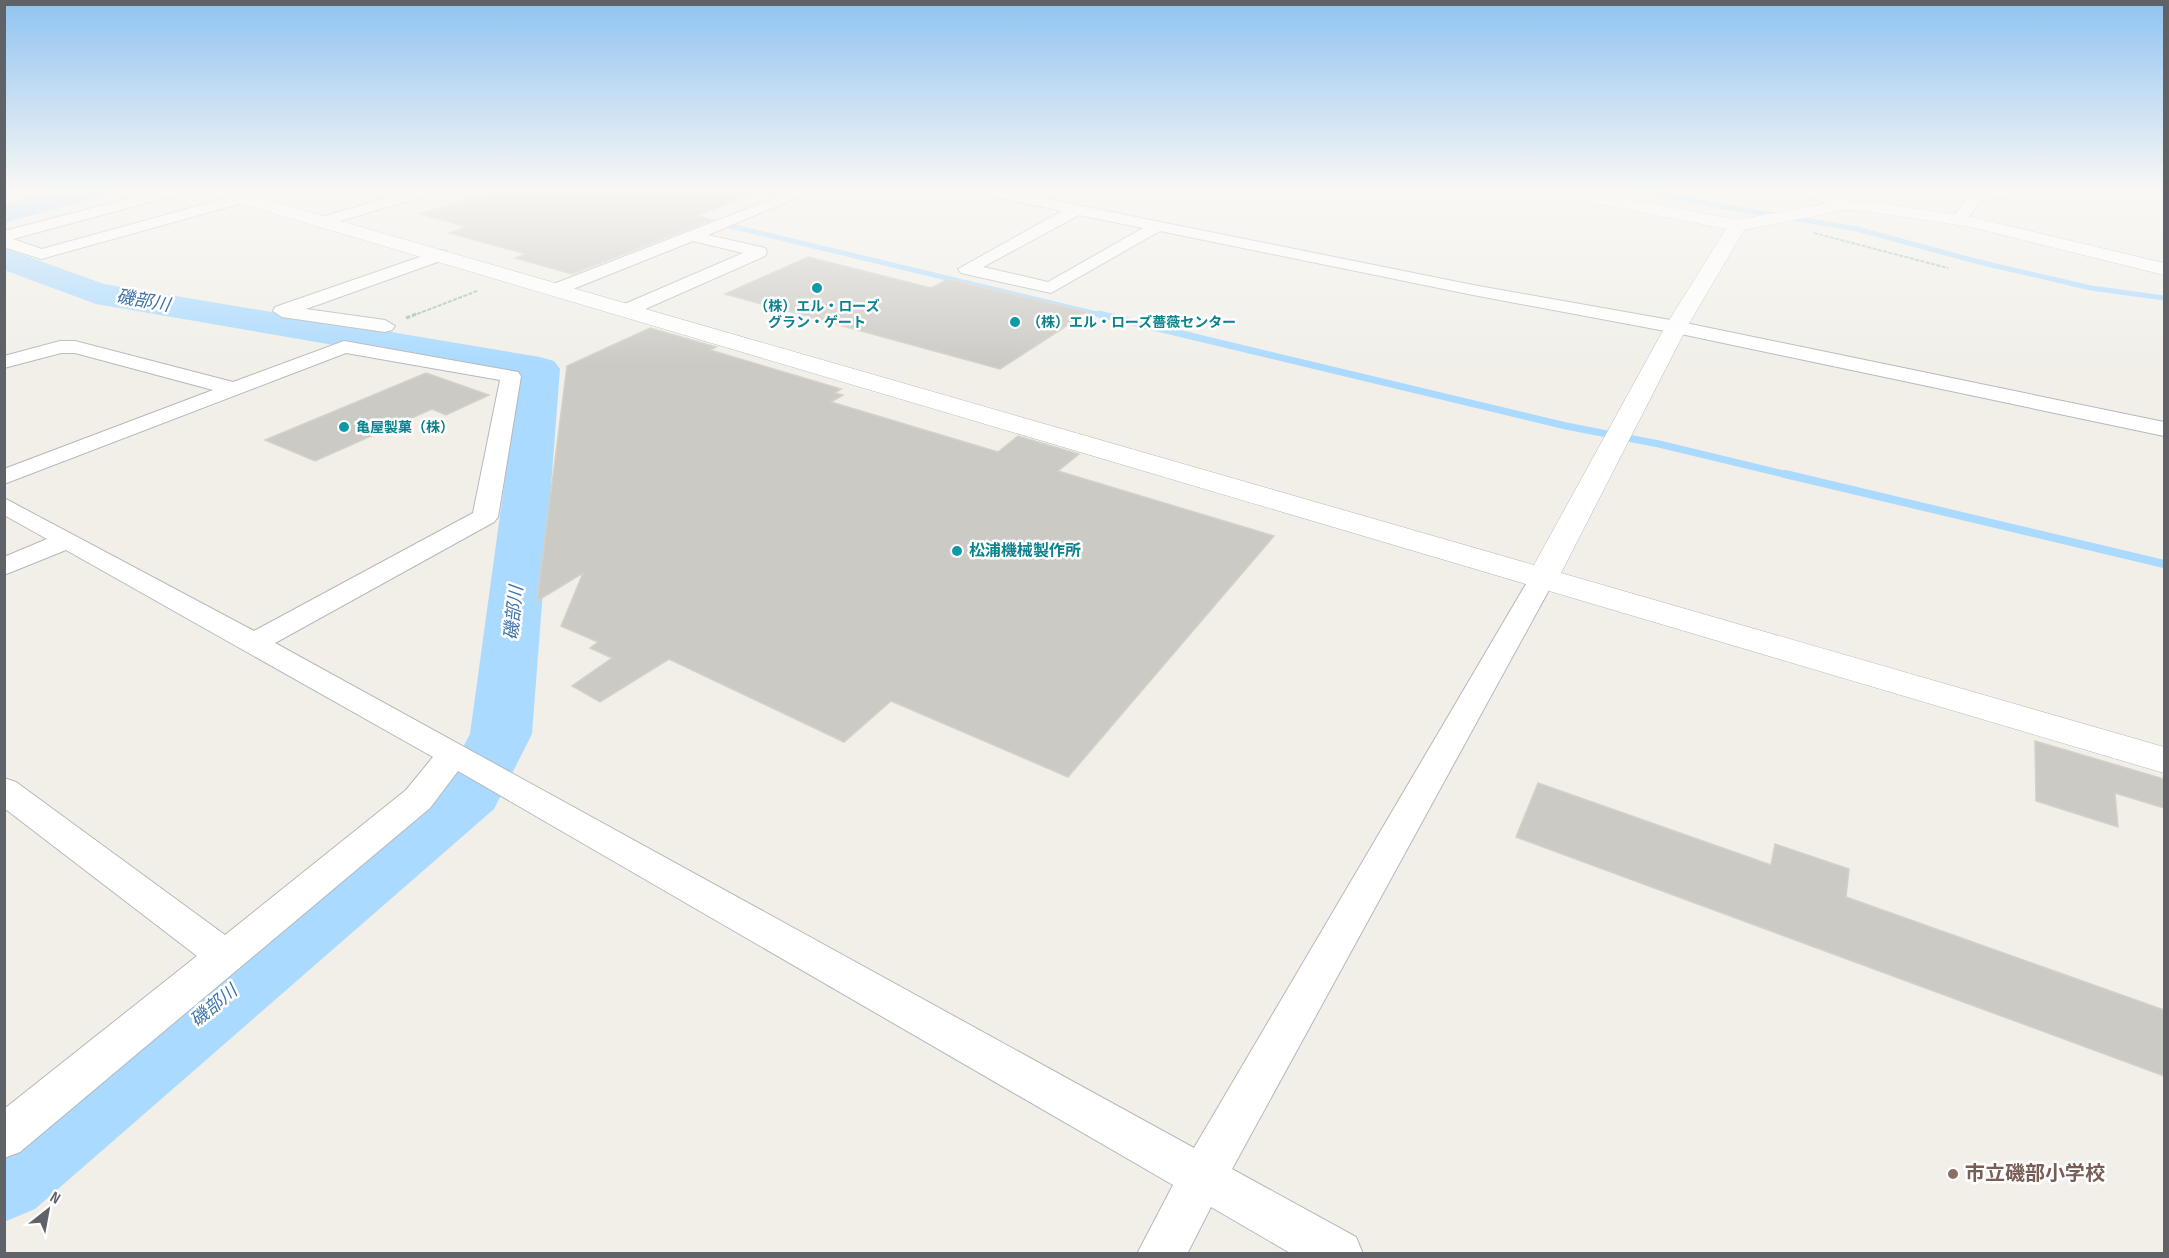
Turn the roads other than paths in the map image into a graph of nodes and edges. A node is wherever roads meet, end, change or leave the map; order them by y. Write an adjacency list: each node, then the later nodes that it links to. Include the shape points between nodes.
1 (23, 248): 2 (street, via 41,254)
2 (64, 248)
3 (414, 248): 11 (street)
4 (663, 248): 13 (street)
5 (741, 248): 14 (street, via 759,252)
6 (1006, 248): 7 (street, via 967,269 1051,288)
7 (1121, 248)
8 (1265, 248): 16 (street)
9 (1724, 248): 16 (street)
10 (2074, 248): 12 (street)
11 (440, 255): 13 (street); 15 (street, via 282,311)
12 (2164, 269)
13 (557, 289): 14 (street)
14 (627, 310): 24 (street)
15 (385, 326)
16 (1676, 327): 19 (street); 24 (street)
17 (4, 362): 18 (street, via 60,347 75,347)
18 (235, 389): 20 (street); 25 (street, via 344,347 511,376 485,517)
19 (2164, 429)
20 (4, 477)
21 (4, 505): 22 (street)
22 (67, 540): 23 (street); 25 (street)
23 (4, 567)
24 (1542, 579): 27 (street); 31 (street)
25 (253, 643): 26 (street)
26 (453, 754): 29 (street, via 418,799); 31 (street)
27 (2164, 760)
28 (4, 790): 29 (street)
29 (225, 956): 30 (street)
30 (4, 1137)
31 (1202, 1178): 32 (street); 33 (street)
32 (1161, 1254)
33 (1339, 1254)

